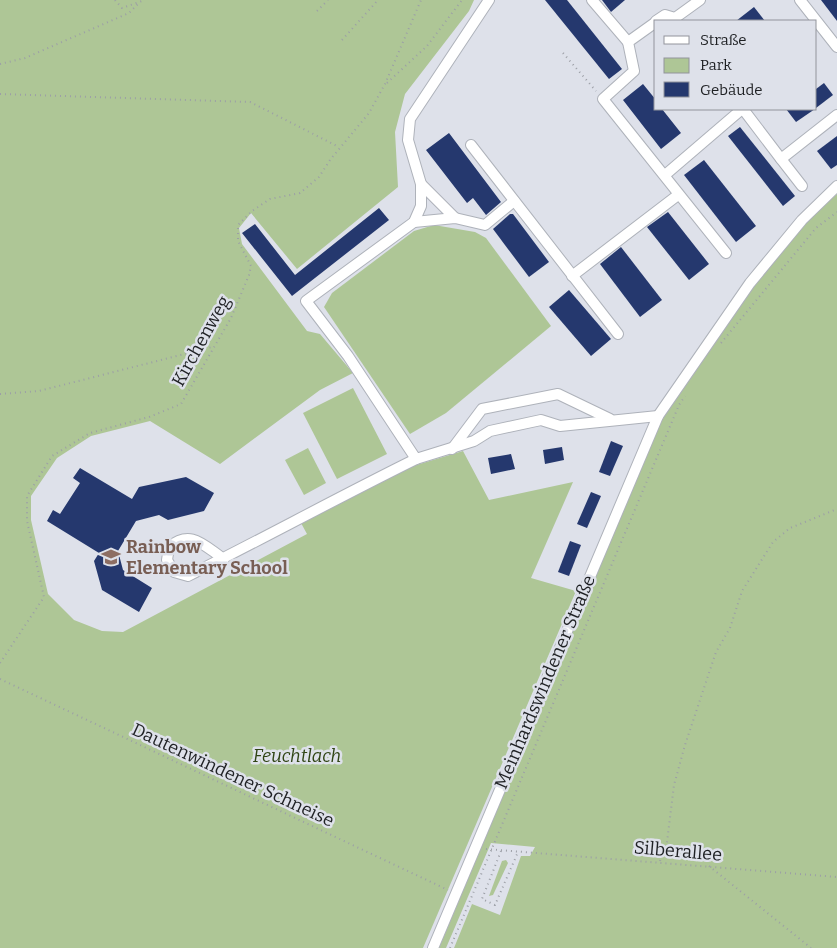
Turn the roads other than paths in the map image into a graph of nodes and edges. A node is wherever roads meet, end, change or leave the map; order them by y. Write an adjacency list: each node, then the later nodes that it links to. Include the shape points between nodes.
1 (490, 0): 18 (street, via 410,119 408,140)
2 (592, 0): 10 (street)
3 (700, 0): 6 (street)
4 (800, 0): 7 (street)
5 (658, 20): 6 (street, via 665,15)
6 (676, 20)
7 (815, 20)
8 (654, 22): 10 (street)
9 (817, 22): 11 (street)
10 (628, 42): 17 (street, via 634,71 603,99)
11 (837, 48)
12 (741, 110): 17 (street)
13 (743, 110): 16 (street)
14 (837, 116): 16 (street)
15 (471, 145): 22 (street)
16 (781, 159): 19 (street)
17 (665, 175): 21 (street)
18 (421, 184): 23 (street); 24 (street, via 421,206)
19 (802, 186)
20 (837, 186): 28 (street, Meinhardswindener Straße, via 802,220 750,284)
21 (678, 195): 25 (street); 26 (street)
22 (514, 201): 23 (street, via 485,225); 26 (street)
23 (455, 218): 24 (street)
24 (414, 222): 31 (street, via 306,301 348,356)
25 (726, 253)
26 (572, 276): 27 (street)
27 (618, 334)
28 (658, 416): 29 (street); 33 (street, Meinhardswindener Straße)
29 (611, 420): 30 (street, via 560,426 540,420 490,430 474,441); 30 (street, via 558,394 482,409)
30 (452, 449): 31 (street)
31 (416, 459): 32 (street)
32 (224, 559): 32 (street, via 194,539 179,539 169,547 167,560 174,572 188,576)
33 (433, 948)

